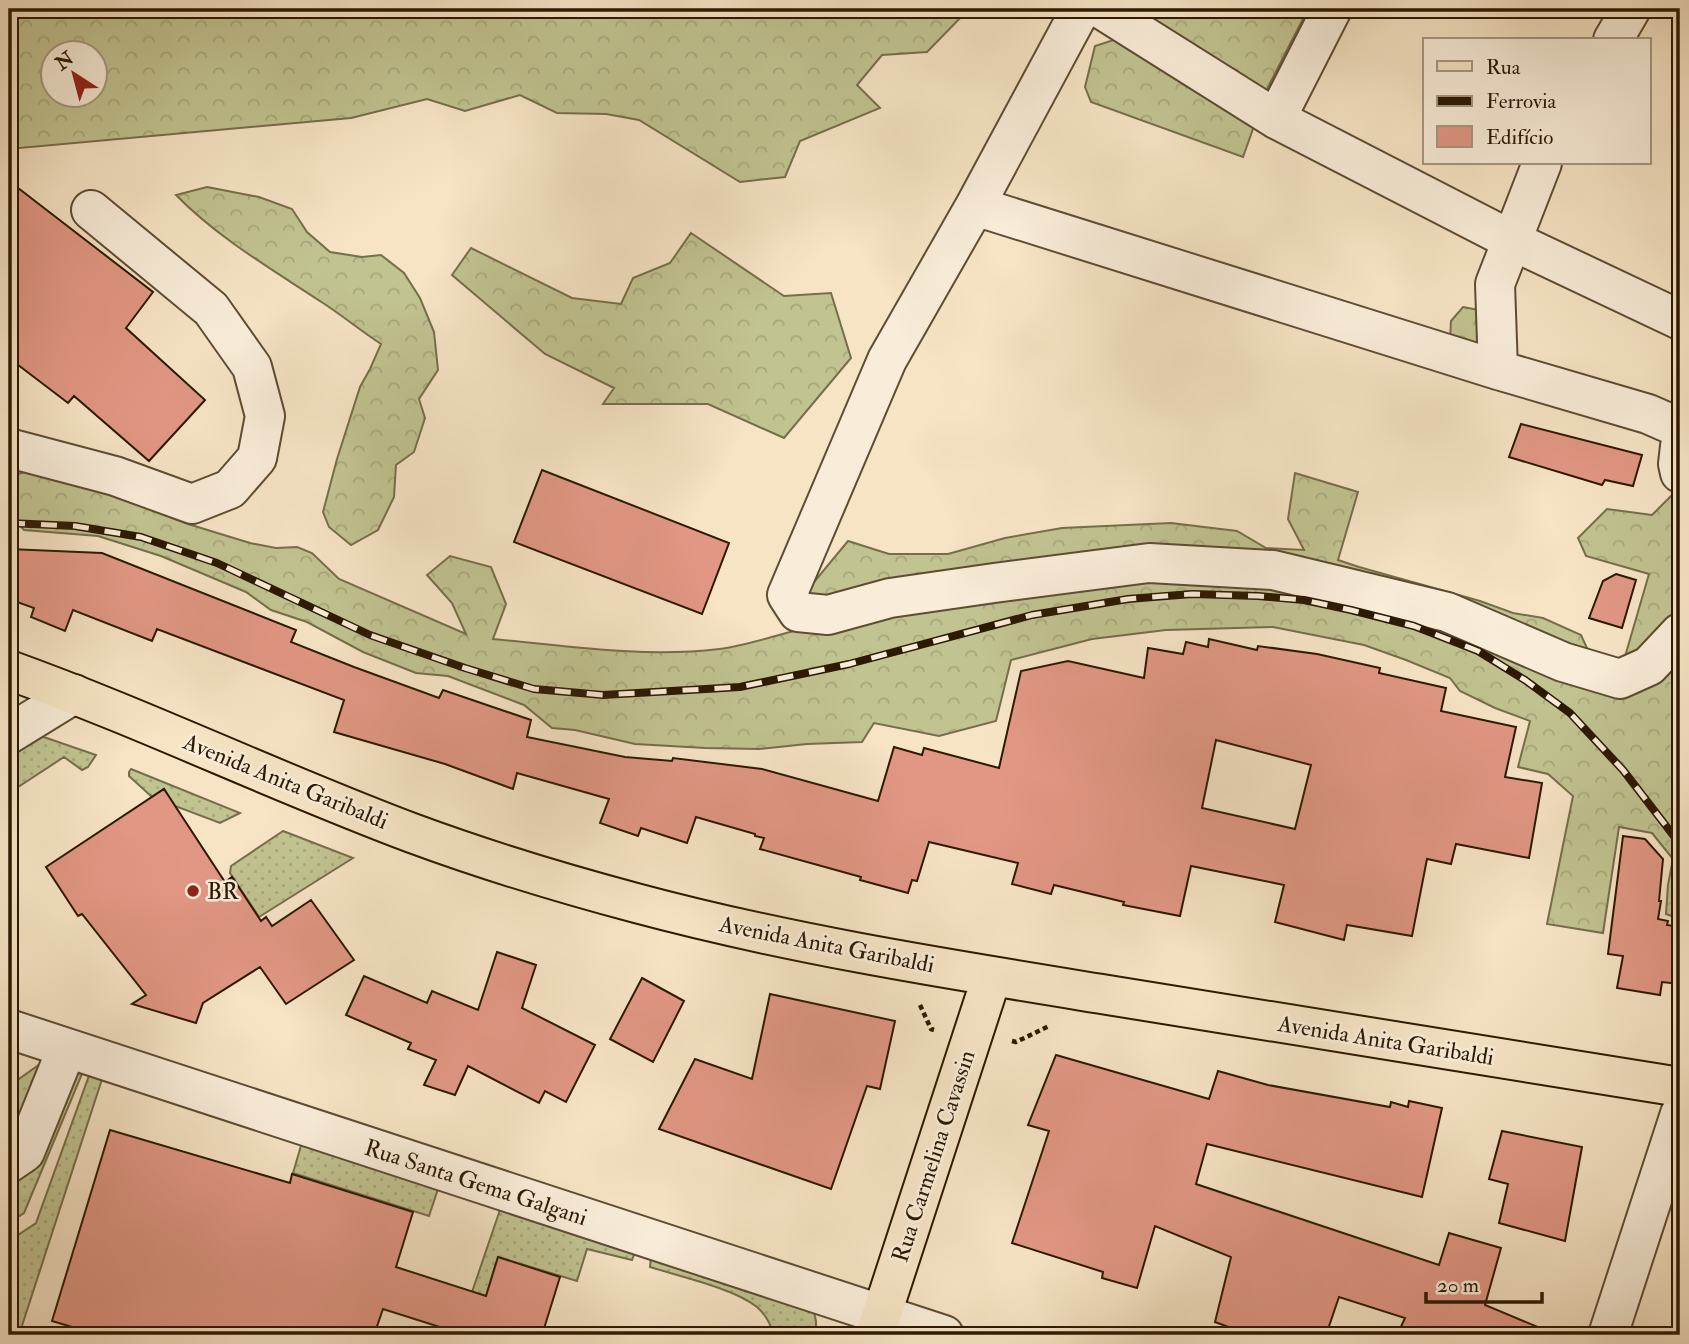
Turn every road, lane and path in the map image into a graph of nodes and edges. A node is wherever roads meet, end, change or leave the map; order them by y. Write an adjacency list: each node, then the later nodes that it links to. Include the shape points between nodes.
1 (1081, 9): 6 (street)
2 (1101, 9): 4 (street)
3 (1332, 9): 4 (street)
4 (1276, 119): 8 (street)
5 (1542, 164): 8 (street)
6 (975, 206): 10 (street); 13 (street, via 887,360 787,595 798,612 828,615 890,598 1149,563 1273,570 1447,611 1563,662 1620,679 1649,666)
7 (92, 210): 11 (street, via 211,309 252,367 265,416 257,458 230,489 192,504 115,476)
8 (1513, 241): 9 (street); 10 (street, via 1494,284)
9 (1680, 320)
10 (1498, 370): 12 (street, via 1648,414)
11 (9, 448)
12 (1680, 455)
13 (1680, 632)
14 (9, 670): 15 (main road, Avenida Anita Garibaldi)
15 (74, 694): 16 (street); 17 (main road, Avenida Anita Garibaldi, via 412,833 531,873 724,925)
16 (9, 734)
17 (992, 976): 20 (main road, Avenida Anita Garibaldi); 23 (main road, Rua Carmelina Cavassin)
18 (9, 1029): 19 (street, Rua Santa Gema Galgani)
19 (67, 1048): 22 (street, via 25,1152); 23 (street, Rua Santa Gema Galgani)
20 (1680, 1087)
21 (1680, 1114): 25 (street)
22 (9, 1163)
23 (878, 1325): 24 (street, Rua Santa Gema Galgani)
24 (943, 1335)
25 (1608, 1335)

